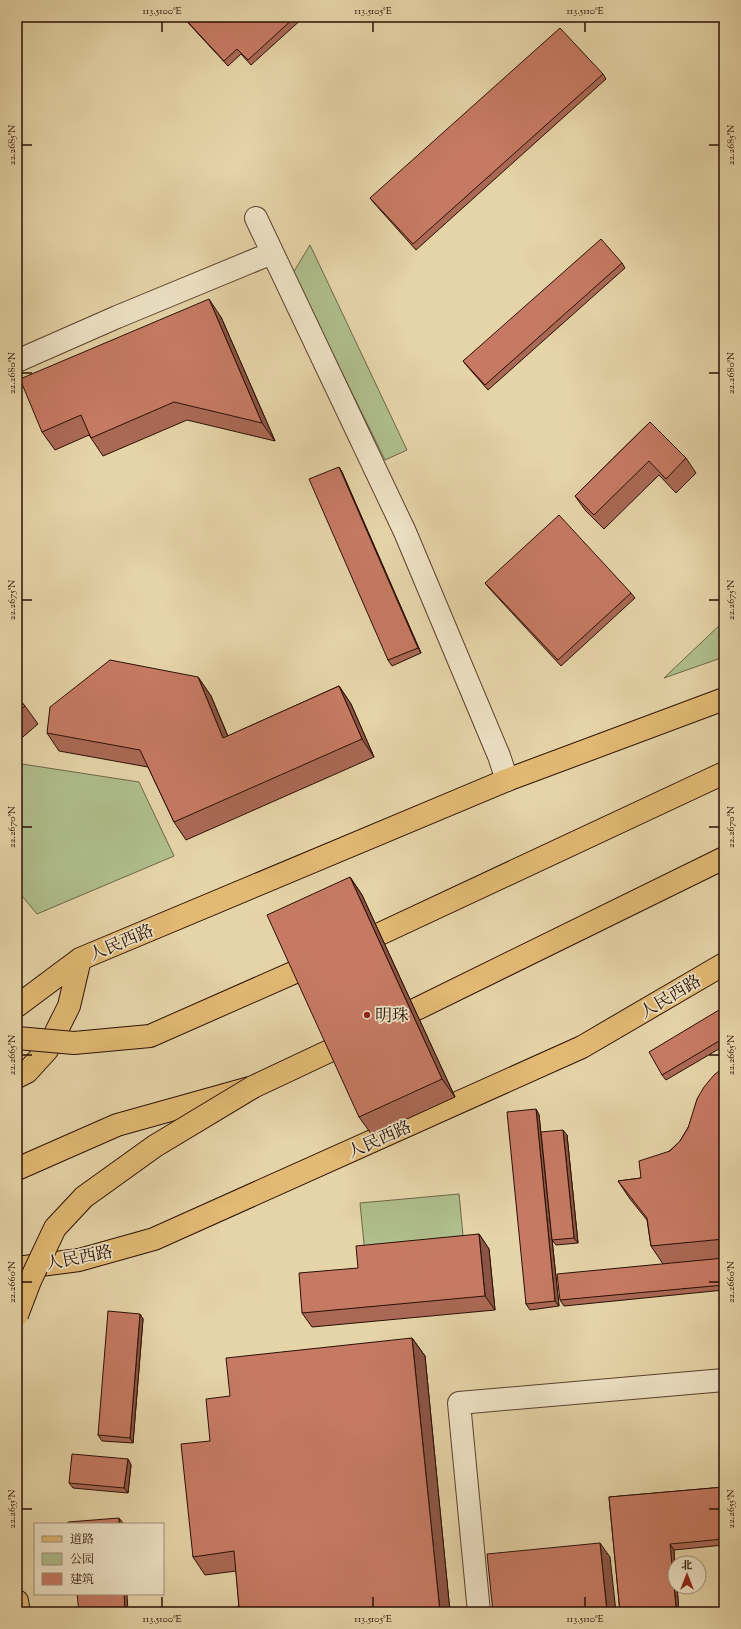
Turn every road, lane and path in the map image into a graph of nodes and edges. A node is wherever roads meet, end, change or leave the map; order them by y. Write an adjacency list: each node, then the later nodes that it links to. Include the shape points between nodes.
1 (256, 218): 2 (lane)
2 (272, 253): 3 (lane); 6 (lane, via 405,532)
3 (17, 361)
4 (724, 699): 6 (main road, 人民西路)
5 (724, 773): 11 (main road, bridge, via 328,957 150,1036 74,1043)
6 (507, 780): 8 (main road, 人民西路)
7 (724, 858): 13 (main road)
8 (80, 959): 10 (main road, 人民西路); 12 (main road, via 69,1006 47,1050 27,1072)
9 (724, 964): 16 (main road, 人民西路, via 582,1047 154,1239)
10 (20, 1007)
11 (17, 1038)
12 (17, 1077)
13 (253, 1087): 14 (main road, bridge, via 117,1125); 18 (main road, bridge, via 155,1146 84,1197 55,1228)
14 (17, 1169)
15 (17, 1254): 16 (main road)
16 (79, 1260): 17 (main road, 人民西路)
17 (17, 1268)
18 (17, 1315)
19 (724, 1380): 22 (lane, via 459,1403)
20 (17, 1601): 21 (main road)
21 (18, 1612)
22 (479, 1612)

